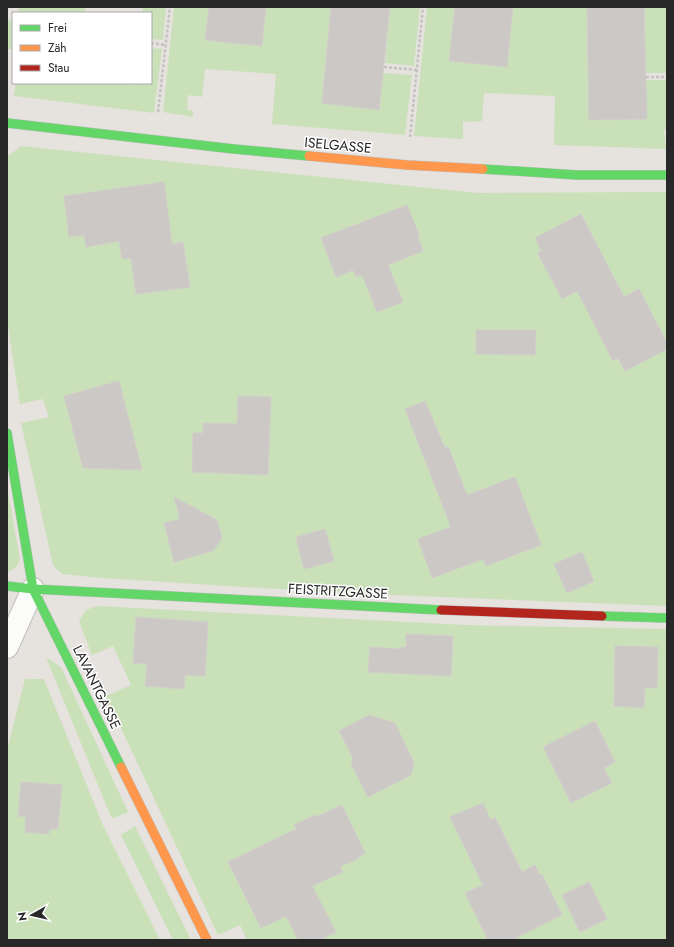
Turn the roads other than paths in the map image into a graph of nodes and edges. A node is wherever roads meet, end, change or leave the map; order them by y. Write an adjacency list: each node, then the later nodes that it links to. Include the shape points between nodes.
1 (7, 123): 2 (street, ISELGASSE, via 242,150 407,165 577,175)
2 (667, 175)
3 (7, 432): 5 (street, LAVANTGASSE)
4 (7, 586): 5 (street, FEISTRITZGASSE)
5 (33, 589): 6 (street, FEISTRITZGASSE, via 402,609); 7 (street); 8 (street, LAVANTGASSE)
6 (667, 618)
7 (7, 647)
8 (208, 940)

